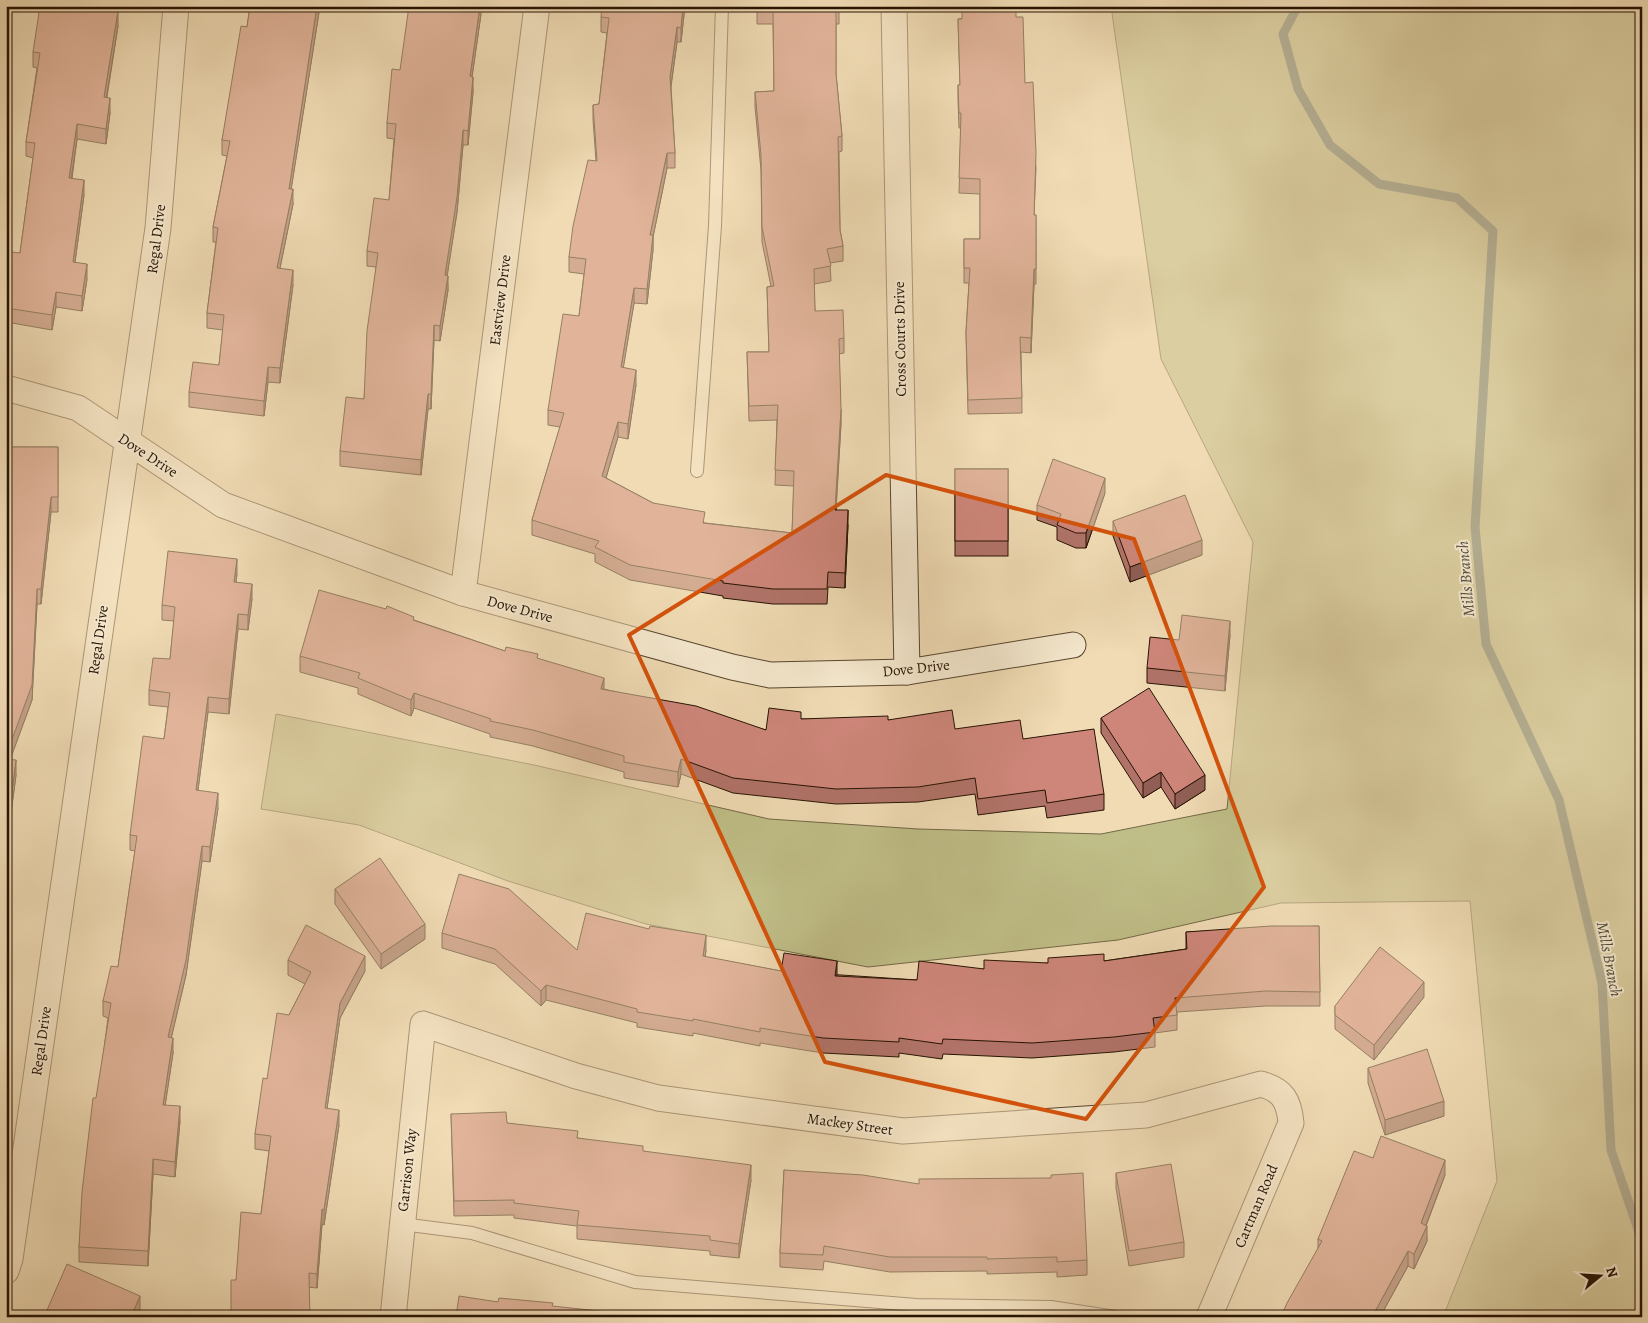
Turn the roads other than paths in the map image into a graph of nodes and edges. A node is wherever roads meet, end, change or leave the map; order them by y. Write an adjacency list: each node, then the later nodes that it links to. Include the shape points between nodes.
1 (176, 6): 6 (street, Regal Drive, via 158,228)
2 (537, 6): 8 (street, Eastview Drive)
3 (722, 6): 7 (lane, via 715,226)
4 (894, 6): 10 (street, Cross Courts Drive)
5 (6, 388): 6 (street, Dove Drive, via 78,408)
6 (127, 441): 8 (street, Dove Drive, via 224,504); 14 (street, Regal Drive)
7 (697, 471)
8 (463, 593): 10 (street, Dove Drive, via 770,675)
9 (1073, 645): 10 (street, Dove Drive)
10 (907, 672)
11 (423, 1024): 12 (street, Mackey Street, via 576,1076 658,1098 903,1131 1146,1116 1261,1084 1275,1088); 13 (street, Garrison Way)
12 (1283, 1095): 17 (street, Cartman Road, via 1291,1123)
13 (402, 1224): 15 (street, Garrison Way); 16 (lane, via 472,1233 635,1282 916,1305 1050,1307)
14 (6, 1271)
15 (393, 1317)
16 (1116, 1317)
17 (1209, 1317)

